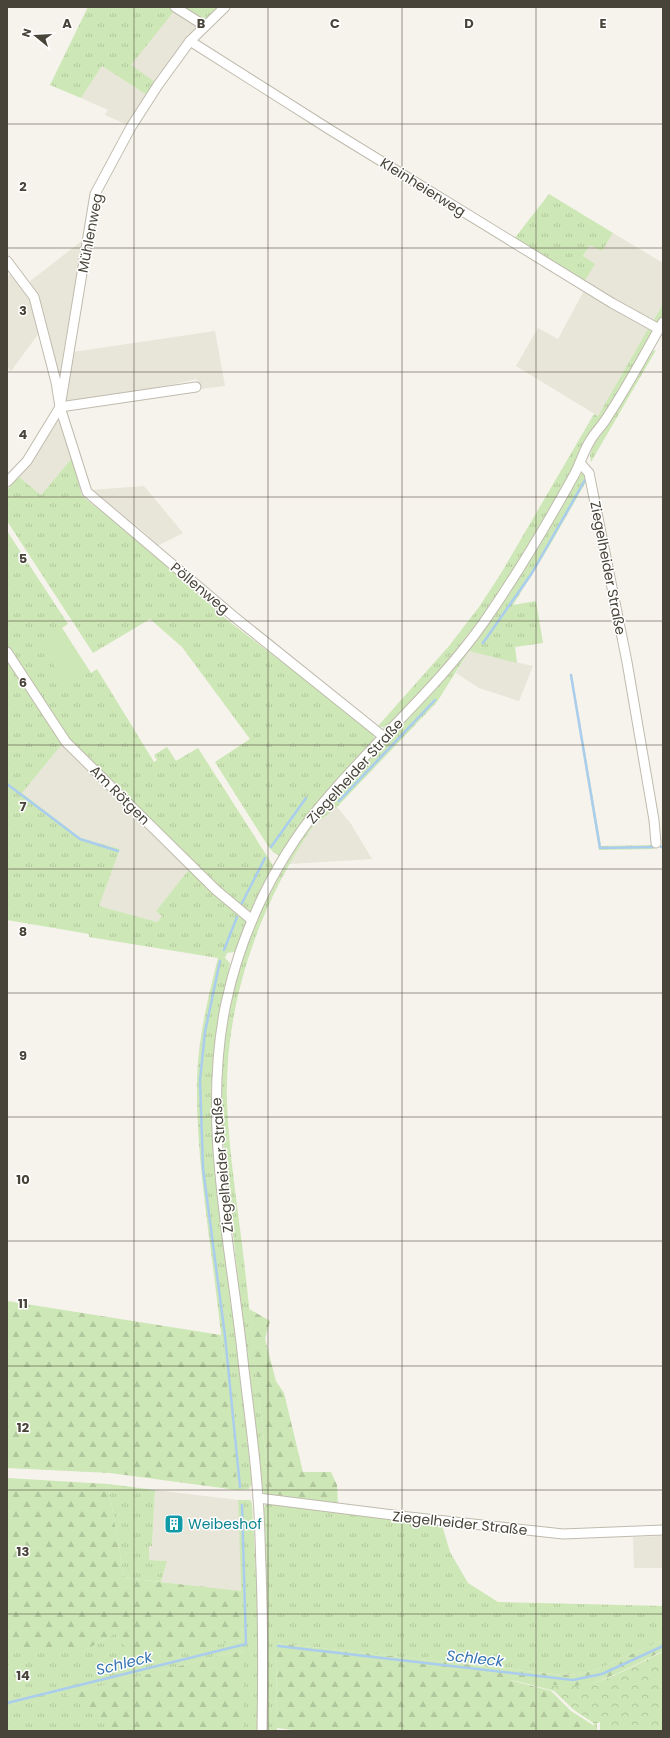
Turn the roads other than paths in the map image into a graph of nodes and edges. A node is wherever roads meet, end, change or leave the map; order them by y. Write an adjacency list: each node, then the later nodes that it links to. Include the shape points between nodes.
1 (175, 7): 3 (street)
2 (225, 7): 3 (street, Mühlenweg)
3 (205, 26): 4 (street, Mühlenweg)
4 (190, 41): 6 (street, Kleinheierweg, via 606,299); 8 (street, Mühlenweg, via 158,84 131,127 95,194)
5 (7, 260): 8 (street, Pöllenweg, via 34,297)
6 (661, 326): 9 (street, Ziegelheider Straße, via 607,418 588,443)
7 (196, 388): 8 (street)
8 (60, 407): 10 (street, Mühlenweg, via 27,461); 12 (street, Pöllenweg, via 87,492 232,615)
9 (580, 463): 12 (street, Ziegelheider Straße, via 521,566 483,624 433,685); 13 (street, Ziegelheider Straße, via 589,473 627,662)
10 (7, 482)
11 (7, 652): 14 (street, Am Rötgen, via 66,742 216,890)
12 (384, 736): 14 (street, Ziegelheider Straße, via 303,828)
13 (656, 843)
14 (252, 920): 15 (street, Ziegelheider Straße, via 236,963 227,999 219,1043 215,1099 221,1185)
15 (258, 1498): 16 (street, Ziegelheider Straße, via 563,1534); 17 (street, Ziegelheider Straße, via 263,1651)
16 (663, 1530)
17 (262, 1731)

